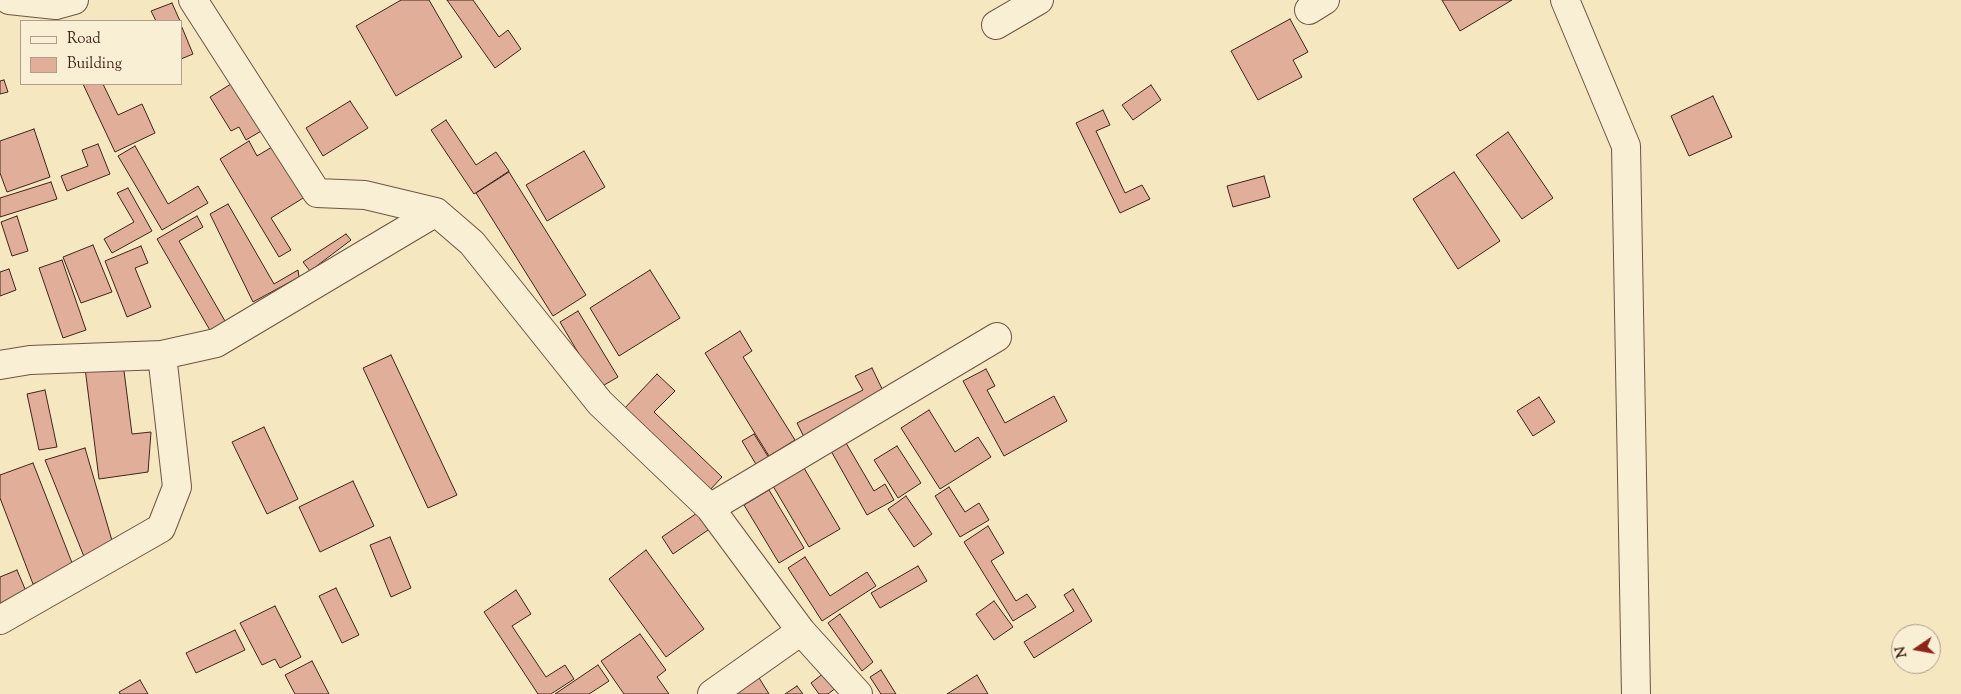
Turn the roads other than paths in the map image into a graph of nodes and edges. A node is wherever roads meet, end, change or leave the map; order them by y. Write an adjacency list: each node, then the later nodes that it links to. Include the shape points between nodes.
1 (9, 0): 2 (street, via 56,5)
2 (74, 0)
3 (193, 0): 7 (street, via 317,193 365,196)
4 (1039, 0): 6 (street)
5 (1565, 0): 16 (street, via 1626,146)
6 (996, 25)
7 (436, 212): 9 (street, via 216,343); 11 (street, via 472,243 600,403)
8 (996, 336): 11 (street)
9 (162, 355): 10 (street, via 30,360); 12 (street, via 177,487 161,528)
10 (0, 366)
11 (710, 508): 13 (street)
12 (0, 620)
13 (801, 631): 14 (street); 15 (street)
14 (712, 694)
15 (858, 694)
16 (1636, 694)

